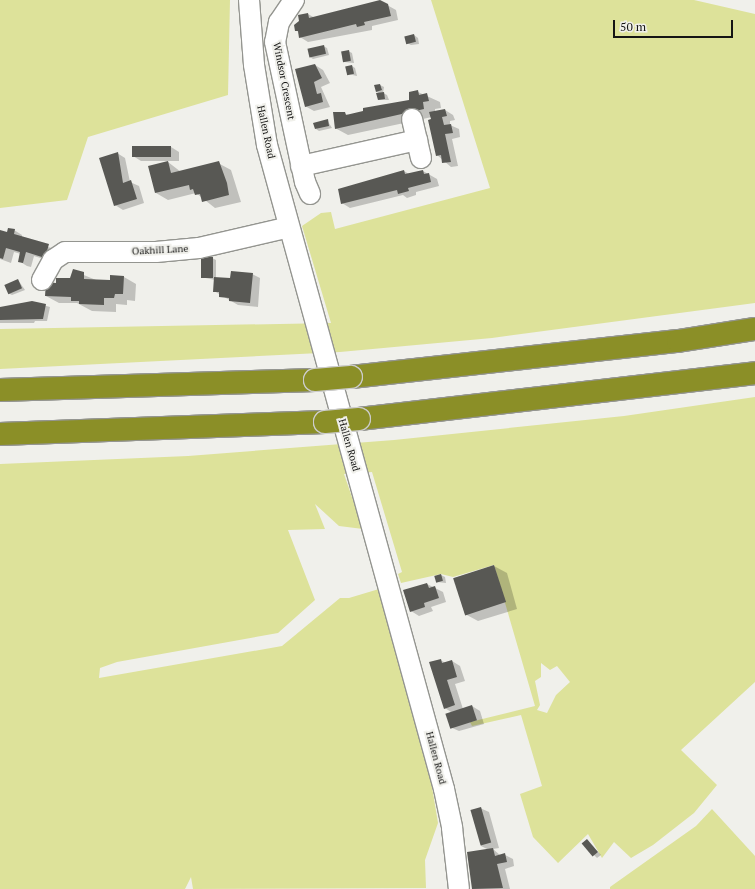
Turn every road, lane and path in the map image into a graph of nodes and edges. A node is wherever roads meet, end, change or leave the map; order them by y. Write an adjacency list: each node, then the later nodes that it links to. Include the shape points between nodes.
1 (249, 0): 6 (street, Hallen Road, via 260,109)
2 (294, 0): 4 (street, Windsor Crescent, via 279,22 275,42)
3 (412, 118): 4 (street, via 419,149)
4 (301, 166): 5 (street, Windsor Crescent)
5 (310, 194)
6 (289, 227): 7 (street, Oakhill Lane, via 200,248 156,252 65,252 53,260); 12 (street, Hallen Road, via 444,789 452,828)
7 (42, 280)
8 (755, 329): 10 (highway, bridge, via 678,341 315,380)
9 (755, 374): 11 (highway, bridge, via 325,422)
10 (0, 390)
11 (0, 434)
12 (459, 889)

